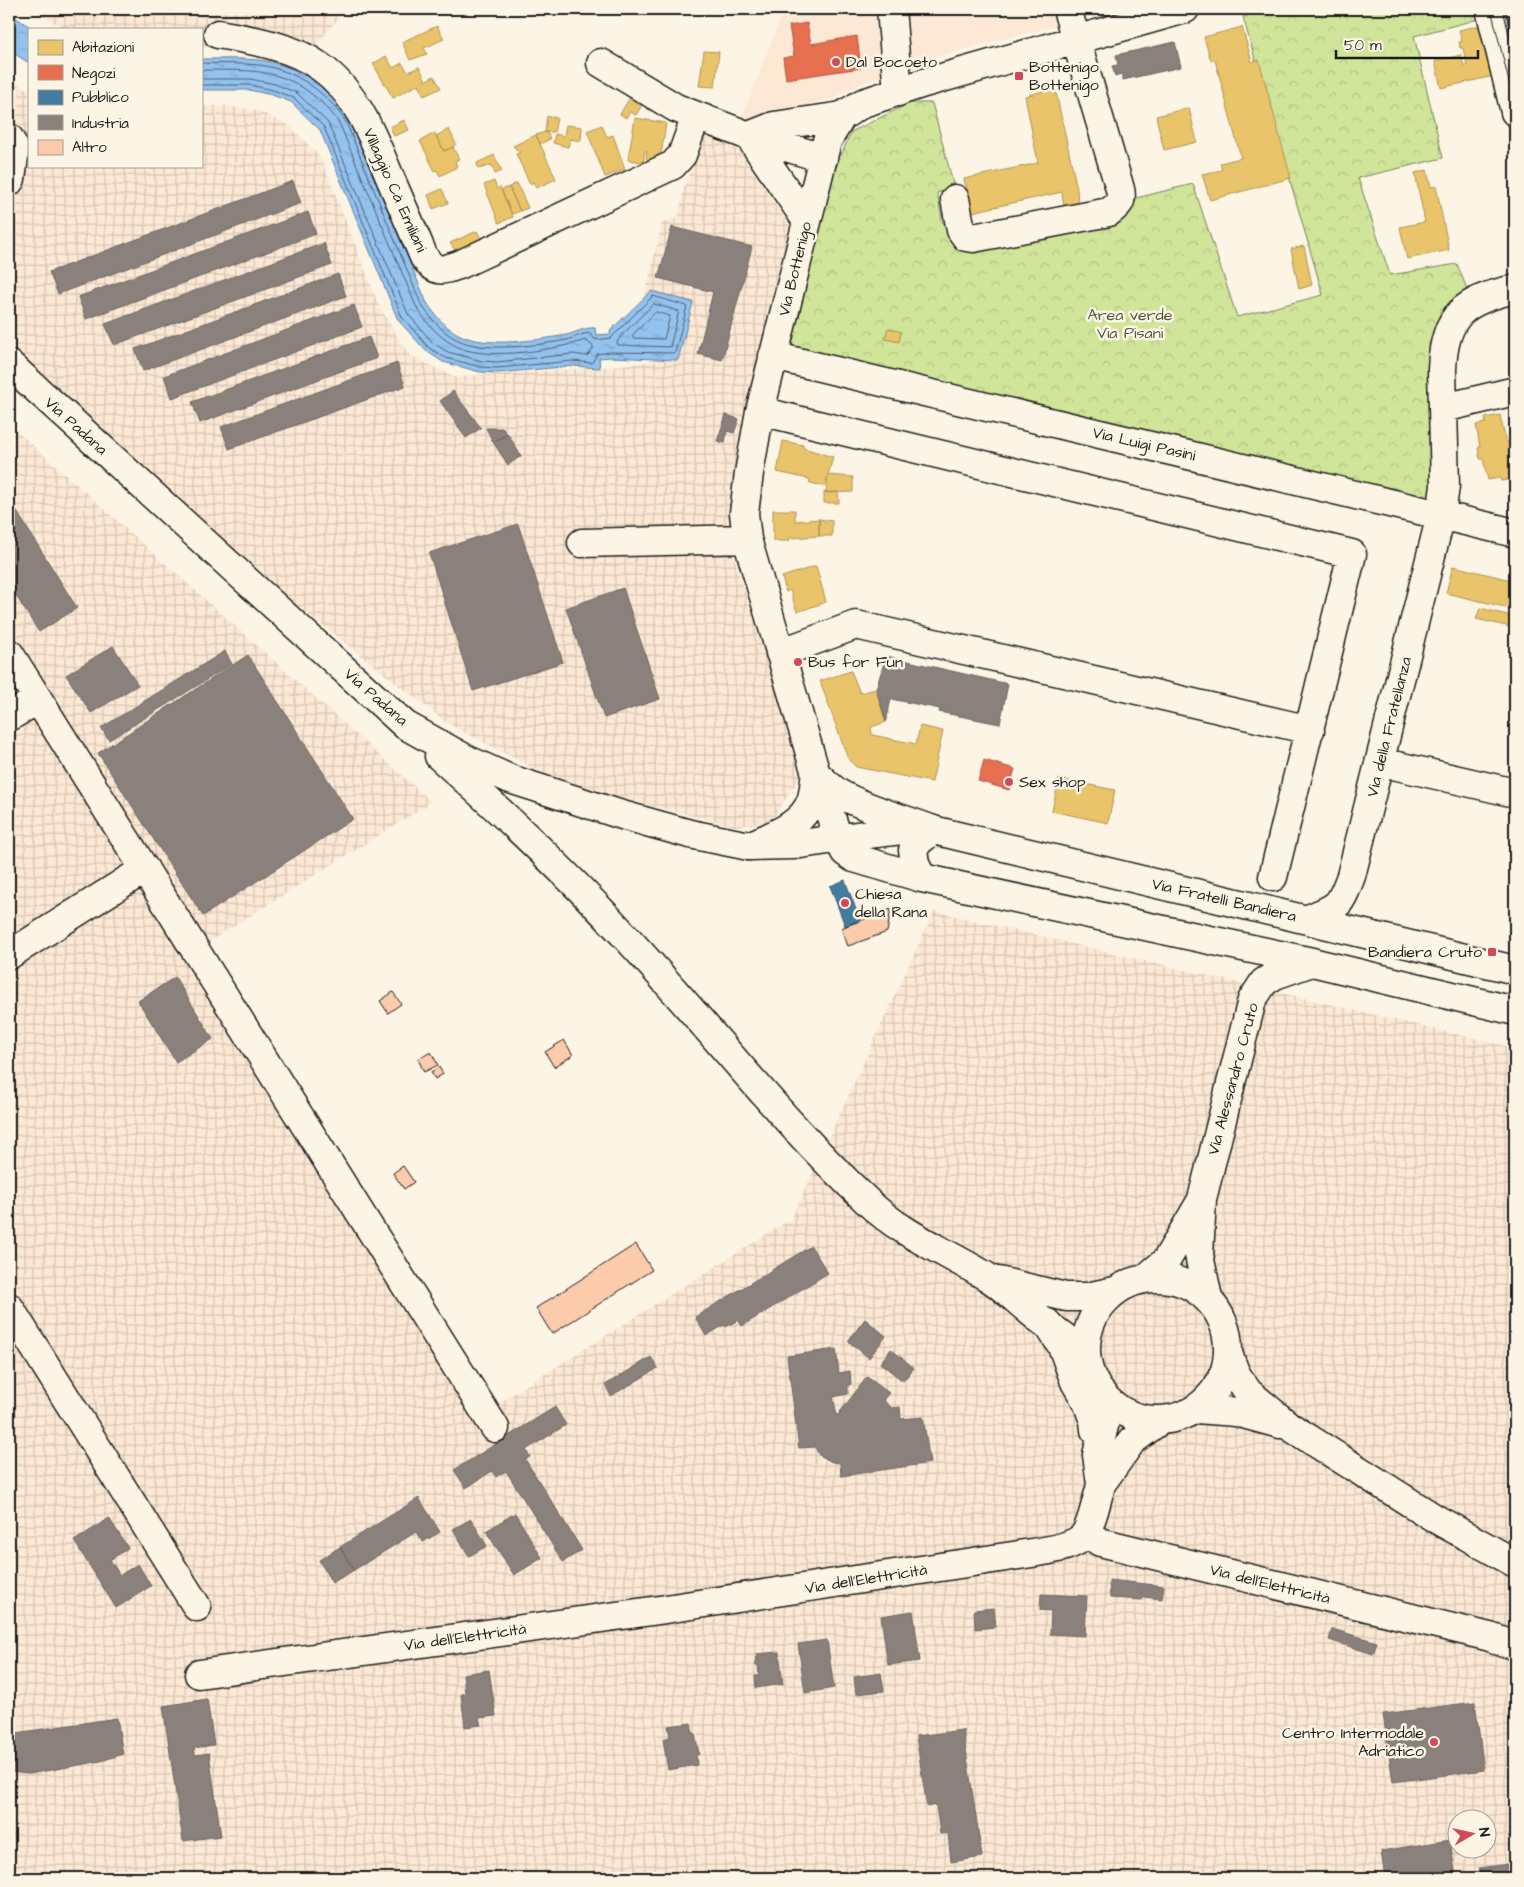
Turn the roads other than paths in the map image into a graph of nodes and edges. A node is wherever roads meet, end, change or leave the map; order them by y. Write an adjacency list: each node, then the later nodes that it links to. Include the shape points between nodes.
1 (890, 9): 10 (street)
2 (1066, 9): 7 (street)
3 (1185, 9): 7 (street, Via Bottenigo)
4 (1490, 9): 11 (street)
5 (1500, 9): 9 (street)
6 (218, 34): 13 (street, Villaggio Cà Emiliani, via 293,52 319,66 342,85 378,149 424,257 437,270 459,265 673,165)
7 (1075, 39): 10 (street, Via Bottenigo); 18 (street, via 1122,196 1120,204 1109,212 973,238 966,237 961,230)
8 (600, 63): 13 (street, via 676,108)
9 (1515, 73)
10 (898, 92): 12 (street, Via Bottenigo, via 863,104)
11 (1515, 112)
12 (842, 116): 14 (street); 16 (street, Via Bottenigo, via 827,141)
13 (702, 118): 14 (street)
14 (743, 134): 16 (street); 19 (street)
15 (9, 138): 17 (street, via 14,149)
16 (823, 158): 19 (street, Via Bottenigo)
17 (9, 182)
18 (955, 199)
19 (808, 221): 21 (street, Via Bottenigo)
20 (1515, 289): 24 (street, Via della Fratellanza, via 1478,300 1462,310 1455,320 1443,355)
21 (773, 356): 25 (street, Via Bottenigo); 26 (street, Via Luigi Pasini)
22 (9, 364): 34 (street, Via Padana)
23 (1515, 391): 24 (street)
24 (1444, 408): 26 (street, Via della Fratellanza)
25 (760, 411): 28 (street, Via Bottenigo, via 744,513); 35 (street, via 1352,554)
26 (1441, 515): 27 (street, Via Luigi Pasini); 36 (street, Via della Fratellanza)
27 (1515, 532)
28 (747, 539): 29 (street); 30 (street, Via Bottenigo)
29 (582, 543)
30 (780, 652): 35 (street, via 856,625); 37 (street, Via Bottenigo)
31 (9, 653): 32 (street)
32 (38, 699): 33 (street); 42 (street)
33 (9, 717)
34 (405, 725): 41 (street, Via Padana, via 510,779 690,834); 53 (street, via 522,830 573,881 626,936 777,1109 870,1205)
35 (1310, 730): 43 (street)
36 (1380, 762): 38 (street); 45 (street, Via della Fratellanza, via 1344,896 1337,907)
37 (816, 774): 39 (street, Via Fratelli Bandiera, via 838,793 864,806); 40 (street); 41 (street, via 811,802 800,819)
38 (1515, 793)
39 (933, 830): 40 (street, Via Fratelli Bandiera, via 910,829); 44 (street, via 913,850); 45 (street, Via Fratelli Bandiera)
40 (838, 840): 41 (street, Via Padana); 44 (street, via 845,852 854,858)
41 (749, 846)
42 (145, 869): 47 (street); 65 (street)
43 (1273, 877)
44 (922, 878): 46 (street)
45 (1308, 920): 49 (street, Via Fratelli Bandiera)
46 (1244, 947): 48 (street); 50 (street, via 1251,962)
47 (9, 955)
48 (1312, 962): 50 (street, Via Alessandro Cruto, via 1275,975 1264,982); 51 (street)
49 (1515, 970)
50 (1252, 1000): 52 (street, Via Alessandro Cruto)
51 (1515, 1012)
52 (1202, 1199): 54 (street, Via Alessandro Cruto, via 1166,1261); 56 (street, Via Alessandro Cruto, via 1199,1255)
53 (989, 1278): 55 (street, via 1066,1297 1087,1297); 58 (street)
54 (1146, 1278): 55 (street); 56 (street, via 1169,1278 1190,1284)
55 (1115, 1291): 59 (street, via 1098,1308 1088,1331)
56 (1208, 1298): 60 (street, via 1221,1315 1228,1335)
57 (9, 1308): 70 (street)
58 (1047, 1323): 59 (street); 66 (street, via 1062,1346 1075,1382 1092,1414)
59 (1086, 1355): 61 (street, via 1091,1376)
60 (1229, 1356): 62 (street, via 1224,1377 1213,1394); 64 (street, via 1248,1392)
61 (1102, 1394): 63 (street, via 1137,1418); 66 (street, via 1105,1422)
62 (1197, 1409): 63 (street); 64 (street, via 1236,1412)
63 (1159, 1421): 67 (street, via 1132,1441)
64 (1288, 1426): 69 (street, via 1436,1519)
65 (495, 1428)
66 (1097, 1455): 67 (street)
67 (1101, 1484): 68 (street)
68 (1086, 1533): 71 (street, Via dell'Elettricità, via 1100,1542 1490,1637); 72 (street, Via dell'Elettricità, via 1074,1543 1019,1555 660,1610)
69 (1515, 1563)
70 (197, 1607)
71 (1515, 1646)
72 (199, 1674)

